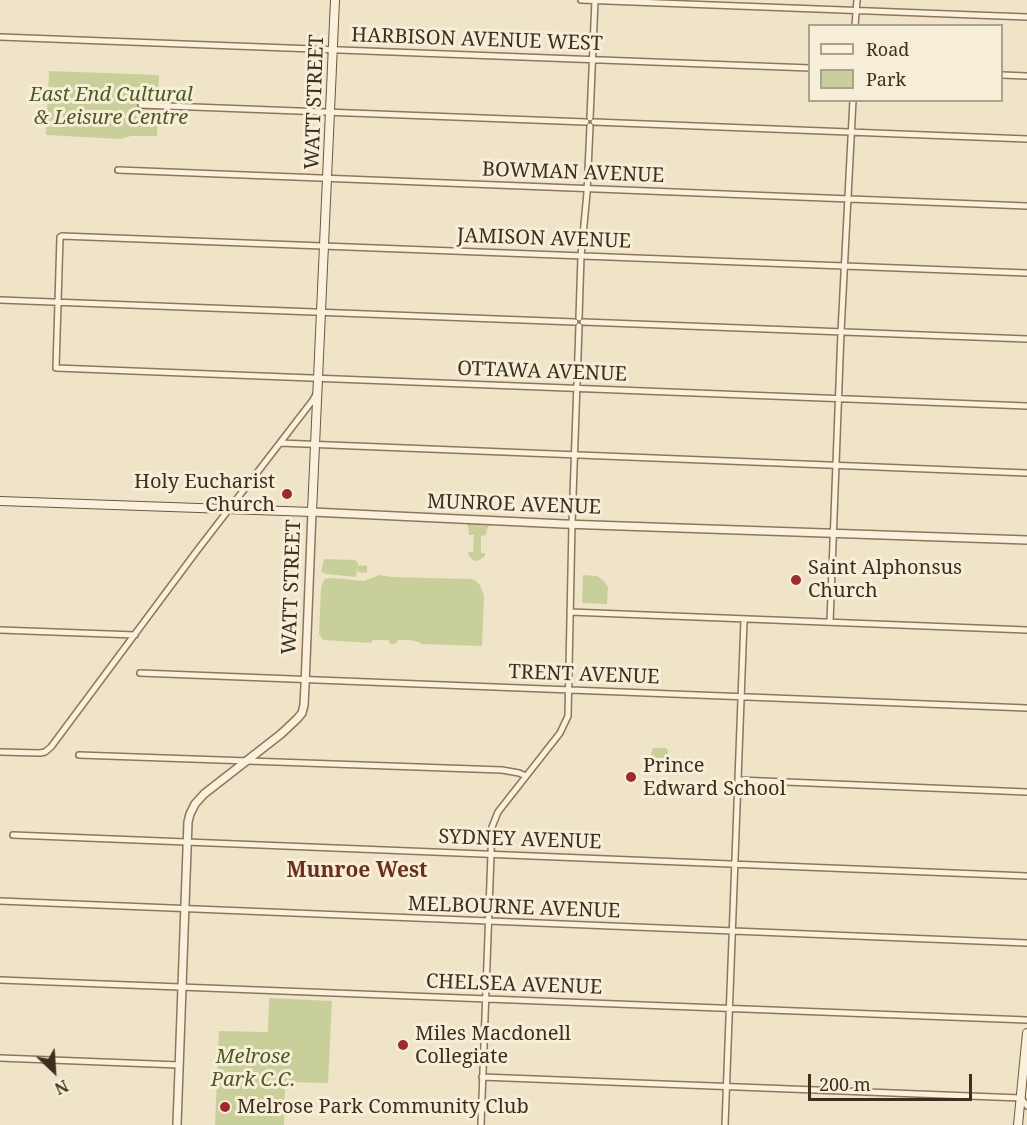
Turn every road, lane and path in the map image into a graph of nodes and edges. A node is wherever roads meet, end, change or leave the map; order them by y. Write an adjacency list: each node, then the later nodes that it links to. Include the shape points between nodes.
1 (335, 0): 9 (main road, WATT STREET)
2 (581, 0): 3 (street)
3 (595, 0): 5 (street); 10 (street)
4 (856, 0): 5 (street)
5 (856, 10): 6 (street); 7 (street)
6 (1027, 17)
7 (855, 24)
8 (0, 37): 9 (street, HARBISON AVENUE WEST)
9 (334, 50): 10 (street, HARBISON AVENUE WEST); 16 (main road, WATT STREET)
10 (592, 60): 11 (street, HARBISON AVENUE WEST); 17 (street)
11 (808, 68)
12 (1003, 75): 13 (street)
13 (1027, 76)
14 (853, 102): 18 (street)
15 (141, 105): 16 (street)
16 (331, 112): 17 (street); 21 (main road, WATT STREET)
17 (590, 122): 18 (street); 22 (street)
18 (851, 132): 19 (street); 23 (street)
19 (1027, 139)
20 (118, 171): 21 (street, BOWMAN AVENUE)
21 (328, 178): 22 (street, BOWMAN AVENUE); 25 (main road, WATT STREET)
22 (587, 189): 23 (street, BOWMAN AVENUE); 26 (street)
23 (847, 198): 24 (street, BOWMAN AVENUE); 27 (street)
24 (1027, 206)
25 (325, 246): 26 (street, JAMISON AVENUE); 30 (street, JAMISON AVENUE, via 62,236); 31 (main road, WATT STREET)
26 (581, 256): 27 (street, JAMISON AVENUE); 32 (street)
27 (844, 266): 28 (street, JAMISON AVENUE); 33 (street)
28 (1027, 273)
29 (0, 300): 30 (street)
30 (58, 303): 31 (street); 35 (street, OTTAWA AVENUE, via 56,368)
31 (322, 312): 32 (street); 35 (main road, WATT STREET)
32 (579, 322): 33 (street); 36 (street)
33 (841, 332): 34 (street); 37 (street)
34 (1027, 339)
35 (318, 382): 36 (street, OTTAWA AVENUE); 39 (street, via 314,400); 40 (main road, WATT STREET)
36 (576, 388): 37 (street, OTTAWA AVENUE); 41 (street)
37 (838, 398): 38 (street, OTTAWA AVENUE); 42 (street)
38 (1027, 406)
39 (280, 443): 40 (street); 45 (street)
40 (316, 445): 41 (street); 46 (main road, WATT STREET)
41 (574, 455): 42 (street); 47 (street)
42 (835, 465): 43 (street); 48 (street)
43 (1027, 473)
44 (0, 501): 45 (main road, MUNROE AVENUE)
45 (229, 510): 46 (main road, MUNROE AVENUE); 55 (street)
46 (312, 513): 47 (street, MUNROE AVENUE); 57 (street, WATT STREET)
47 (572, 524): 48 (street, MUNROE AVENUE); 50 (street)
48 (834, 534): 49 (street, MUNROE AVENUE); 52 (street)
49 (1027, 540)
50 (570, 612): 51 (street); 58 (street)
51 (744, 620): 52 (street); 59 (street)
52 (830, 622): 54 (street)
53 (0, 630): 55 (street)
54 (1027, 630)
55 (135, 635): 61 (street, via 51,747 40,753)
56 (140, 673): 57 (street, TRENT AVENUE)
57 (305, 680): 58 (street, TRENT AVENUE); 63 (street, WATT STREET, via 304,705 297,720)
58 (569, 690): 59 (street, TRENT AVENUE); 64 (street, via 568,716 560,733)
59 (741, 697): 60 (street, TRENT AVENUE); 65 (street)
60 (1027, 708)
61 (0, 752)
62 (79, 755): 63 (street)
63 (247, 761): 64 (street, via 502,770); 68 (street, WATT STREET, via 195,804 188,822)
64 (526, 776): 69 (street, via 498,812 492,827)
65 (738, 780): 66 (street); 70 (street)
66 (1027, 792)
67 (13, 835): 68 (street, SYDNEY AVENUE)
68 (188, 842): 69 (street, SYDNEY AVENUE); 73 (street, WATT STREET)
69 (491, 854): 70 (street, SYDNEY AVENUE); 74 (street)
70 (735, 864): 71 (street, SYDNEY AVENUE); 75 (street)
71 (1027, 876)
72 (0, 902): 73 (street, MELBOURNE AVENUE)
73 (185, 910): 74 (street, MELBOURNE AVENUE); 78 (street, WATT STREET)
74 (489, 922): 75 (street, MELBOURNE AVENUE); 79 (street)
75 (732, 931): 76 (street, MELBOURNE AVENUE); 80 (street)
76 (1027, 943)
77 (0, 980): 78 (street, CHELSEA AVENUE)
78 (182, 988): 79 (street, CHELSEA AVENUE); 85 (street, WATT STREET)
79 (486, 999): 80 (street, CHELSEA AVENUE); 86 (street)
80 (729, 1009): 81 (street, CHELSEA AVENUE); 87 (street)
81 (1027, 1020)
82 (1027, 1033): 83 (main road)
83 (1026, 1043): 88 (main road)
84 (0, 1058): 85 (street)
85 (179, 1065): 90 (street, WATT STREET)
86 (482, 1077): 87 (street); 91 (street)
87 (726, 1087): 88 (street); 92 (street)
88 (1021, 1098): 89 (street); 93 (main road)
89 (1027, 1106)
90 (177, 1125)
91 (481, 1125)
92 (725, 1125)
93 (1018, 1125)

